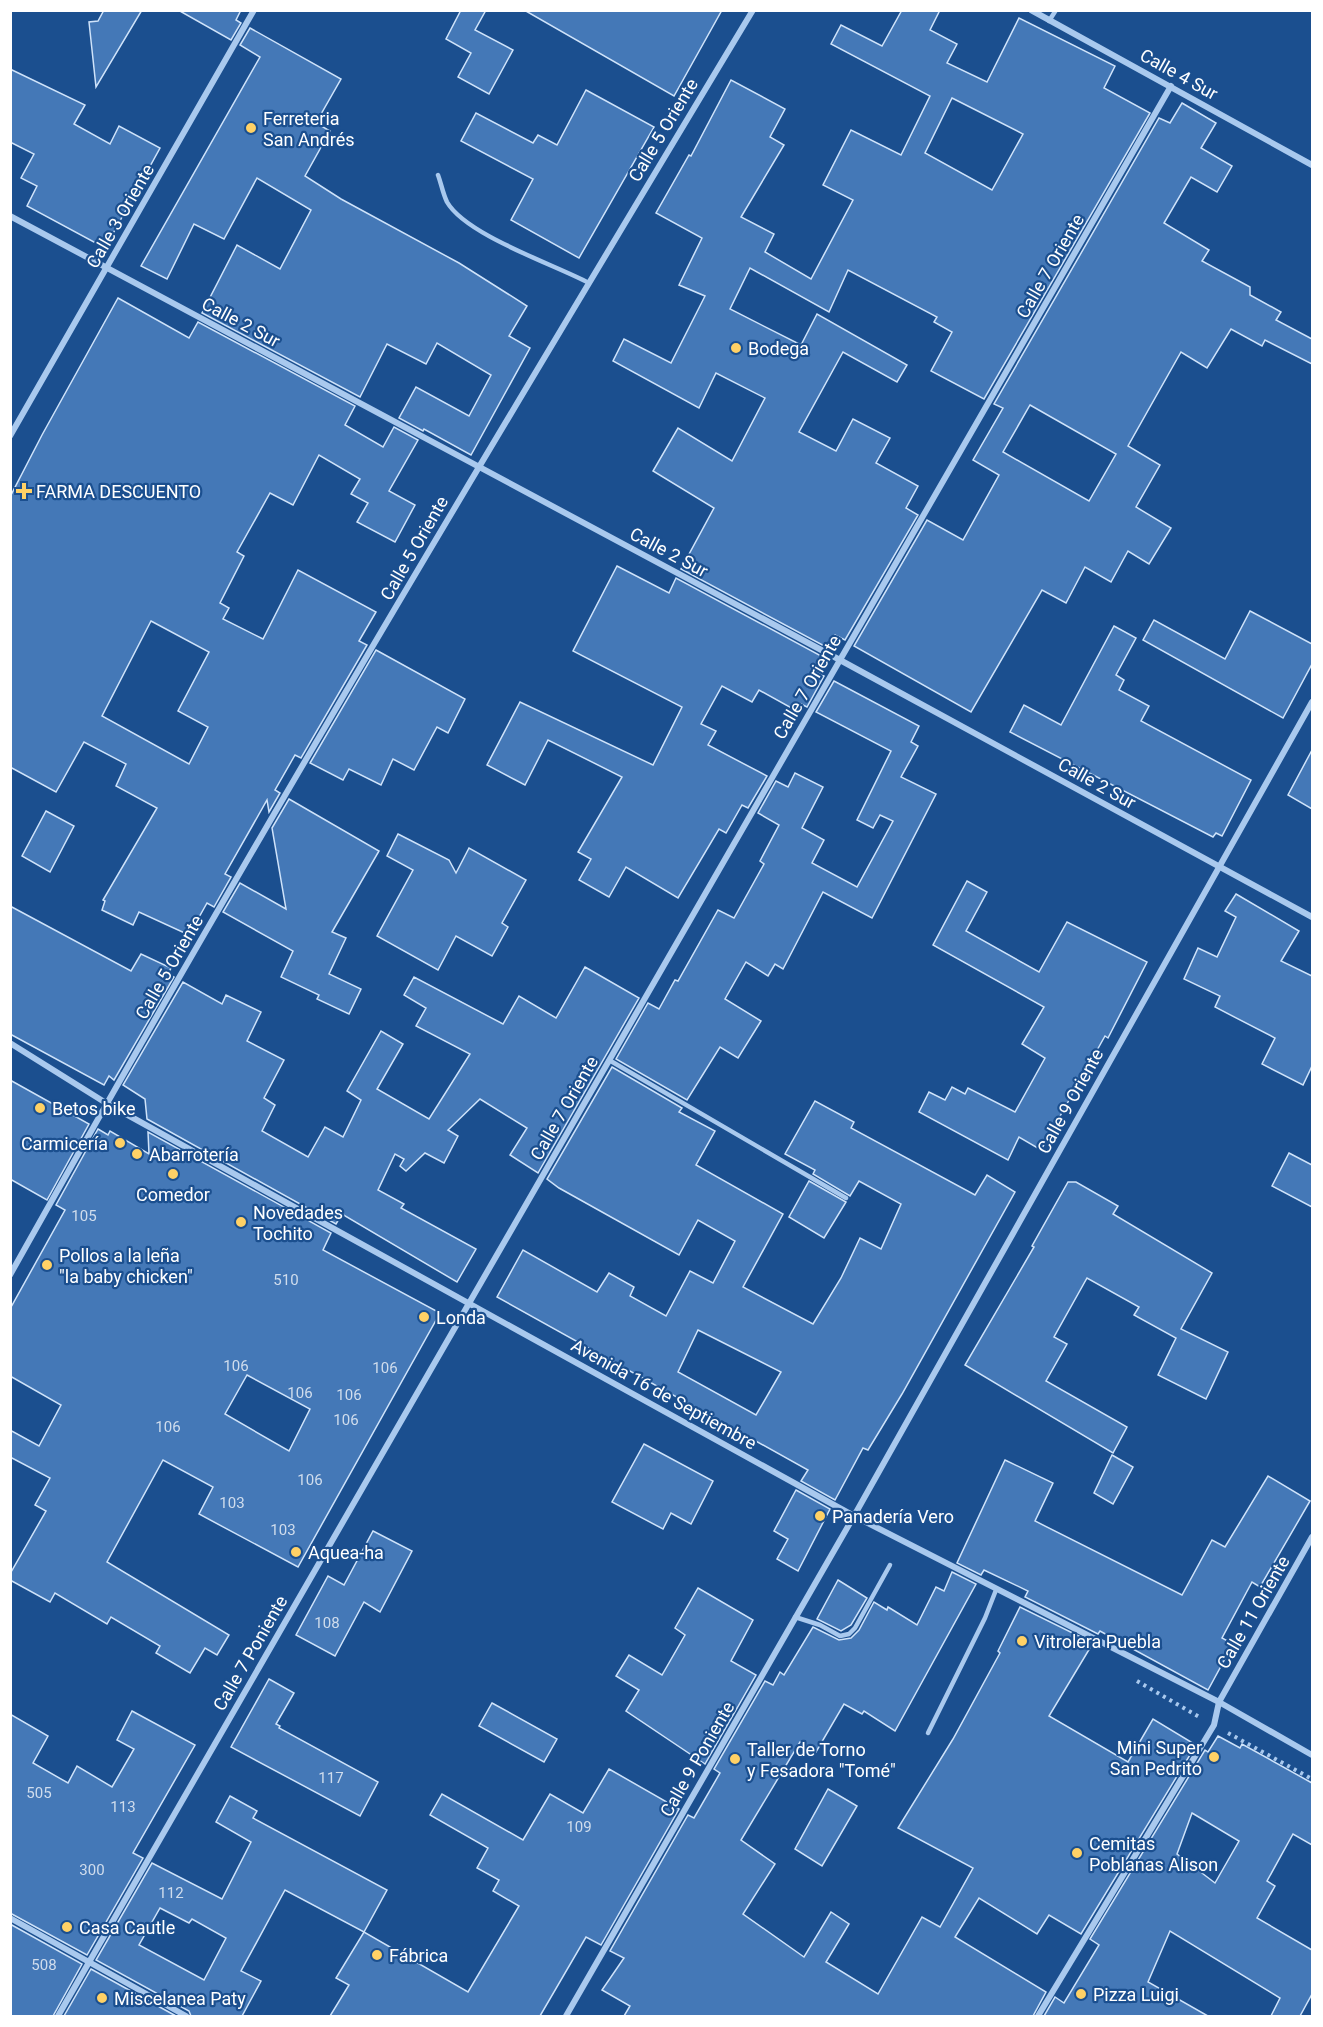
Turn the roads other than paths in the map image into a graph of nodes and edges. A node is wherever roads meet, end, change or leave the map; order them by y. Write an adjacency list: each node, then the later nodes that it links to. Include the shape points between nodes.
1 (254, 10): 10 (street, Calle 3 Oriente)
2 (753, 10): 11 (street, Calle 5 Oriente)
3 (1031, 10): 5 (street, Calle 4 Sur)
4 (1056, 10): 5 (lane)
5 (1050, 21): 6 (street, Calle 4 Sur)
6 (1171, 86): 7 (street, Calle 4 Sur); 14 (street, Calle 7 Oriente)
7 (1312, 165)
8 (438, 175): 11 (lane, via 447,202 461,218 483,233)
9 (10, 216): 10 (street, Calle 2 Sur)
10 (108, 268): 12 (street, Calle 3 Oriente); 13 (street, Calle 2 Sur)
11 (589, 283): 13 (street, Calle 5 Oriente)
12 (10, 436)
13 (479, 466): 14 (street, Calle 2 Sur); 20 (street, Calle 5 Oriente)
14 (840, 660): 16 (street, Calle 2 Sur); 19 (street, Calle 7 Oriente)
15 (1312, 702): 16 (street, Calle 9 Oriente)
16 (1220, 867): 17 (street, Calle 2 Sur); 24 (street, Calle 9 Oriente)
17 (1312, 917)
18 (10, 1042): 20 (street, Avenida 16 de Septiembre)
19 (609, 1060): 21 (lane); 23 (street, Calle 7 Oriente)
20 (106, 1103): 22 (street, Calle 5 Oriente); 23 (street, Avenida 16 de Septiembre)
21 (846, 1198)
22 (10, 1275)
23 (469, 1304): 24 (street, Avenida 16 de Septiembre); 33 (street, Calle 7 Poniente)
24 (854, 1516): 27 (street, Avenida 16 de Septiembre); 28 (street, Calle 9 Poniente)
25 (1312, 1537): 29 (street, Calle 11 Oriente)
26 (890, 1565): 28 (lane, via 849,1634 840,1636)
27 (996, 1590): 29 (street, Avenida 16 de Septiembre); 30 (lane)
28 (795, 1617): 36 (street, Calle 9 Poniente)
29 (1219, 1702): 31 (street, Avenida 16 de Septiembre); 37 (street, Calle 11 Oriente, via 1214,1725)
30 (927, 1733)
31 (1312, 1755)
32 (10, 1918): 33 (street)
33 (89, 1963): 34 (street, Calle 7 Poniente); 35 (street)
34 (58, 2016)
35 (186, 2016)
36 (566, 2016)
37 (1038, 2016)

